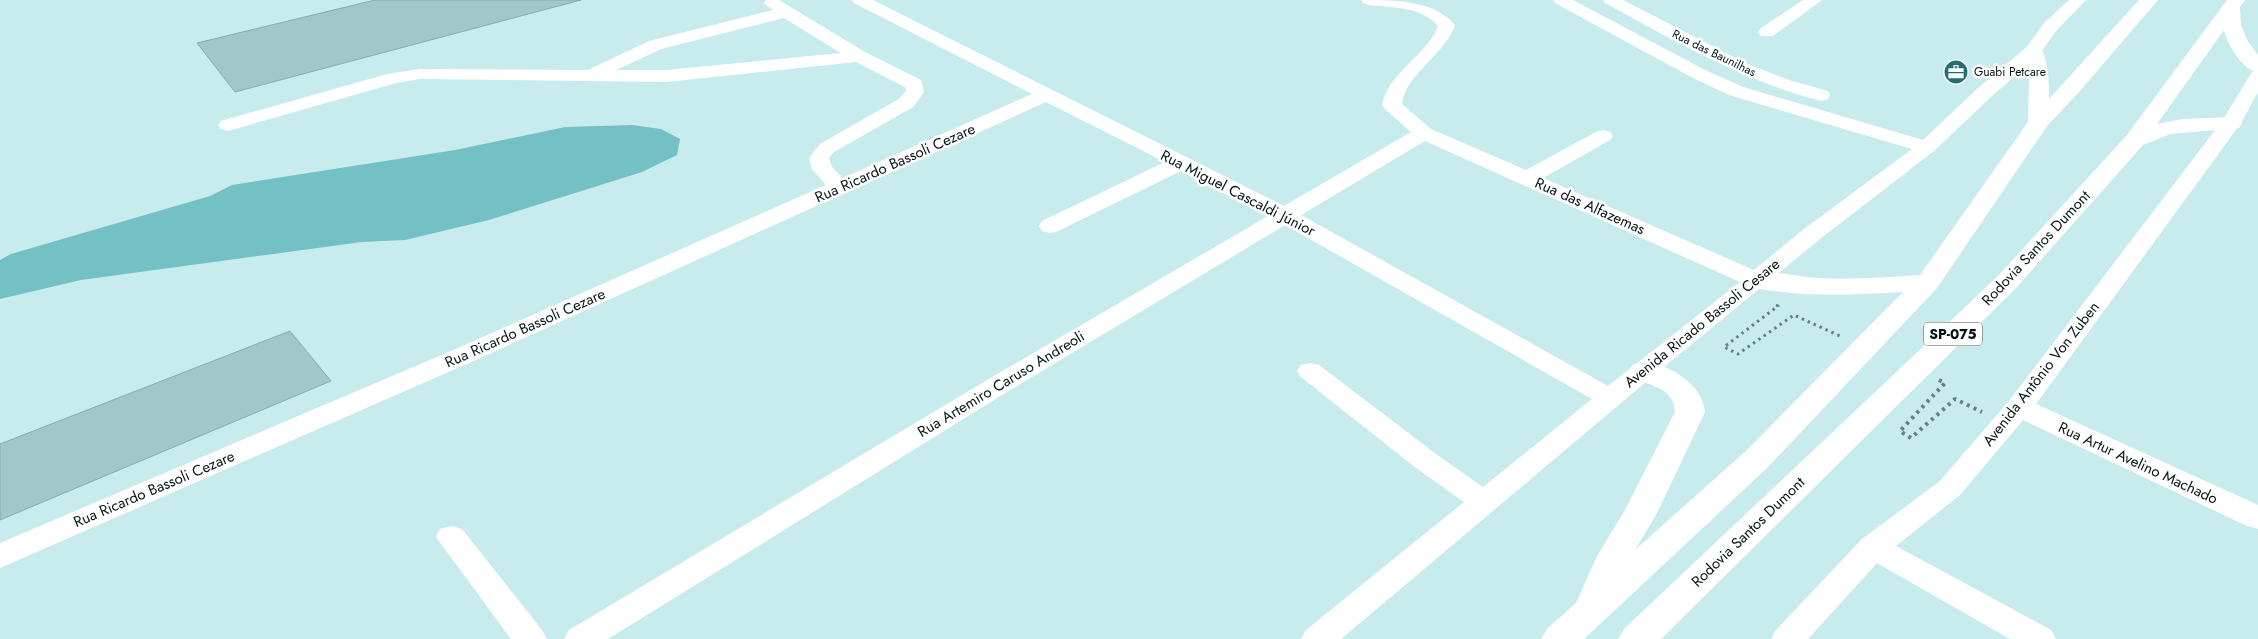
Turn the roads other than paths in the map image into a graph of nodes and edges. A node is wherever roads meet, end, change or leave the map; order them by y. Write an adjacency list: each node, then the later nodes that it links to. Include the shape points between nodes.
1 (768, 0): 10 (street)
2 (860, 0): 16 (street, Rua Miguel Cascaldi Júnior)
3 (1369, 0): 21 (street, Rua das Alfazemas, via 1413,5 1436,13 1447,25 1443,38 1398,87 1392,98 1392,105)
4 (1561, 0): 24 (street, via 1736,92)
5 (1611, 0): 17 (street, Rua das Baunilhas, via 1739,67)
6 (1814, 0): 11 (street)
7 (2078, 0): 12 (street, Avenida Ricado Bassoli Cesare, via 2050,27)
8 (2149, 0): 18 (highway)
9 (2234, 4): 15 (highway, via 2230,16 2234,36); 23 (highway, Rodovia Santos Dumont / SP-075)
10 (786, 12): 13 (street); 14 (street, via 655,46)
11 (1767, 32)
12 (2033, 51): 18 (highway, via 2039,80); 24 (street, Avenida Ricado Bassoli Cesare)
13 (859, 56): 14 (street, via 666,76); 27 (street, via 914,84 915,92 906,102 827,148 819,158 822,169)
14 (591, 75): 20 (street, via 420,74 394,78)
15 (2257, 78): 19 (street, Avenida Antônio Von Zuben)
16 (1048, 94): 25 (street, Rua Miguel Cascaldi Júnior); 27 (street, Rua Ricardo Bassoli Cezare)
17 (1821, 95)
18 (2039, 122): 30 (highway)
19 (2232, 123): 23 (highway, via 2171,127); 35 (street, Avenida Antônio Von Zuben)
20 (228, 125)
21 (1424, 133): 26 (street, Rua das Alfazemas); 28 (street, Rua Artemiro Caruso Andreoli)
22 (1603, 136): 26 (street)
23 (2135, 140): 46 (highway, Rodovia Santos Dumont / SP-075, via 2006,283)
24 (1927, 146): 31 (street, Avenida Ricado Bassoli Cesare)
25 (1180, 163): 28 (street, Rua Miguel Cascaldi Júnior); 29 (street)
26 (1527, 178): 31 (street, Rua das Alfazemas)
27 (841, 188): 40 (street, Rua Ricardo Bassoli Cezare)
28 (1284, 215): 34 (street, Rua Miguel Cascaldi Júnior); 43 (street, Rua Artemiro Caruso Andreoli)
29 (1050, 226)
30 (1928, 282): 31 (highway, via 1866,287); 41 (highway, via 1758,458)
31 (1748, 288): 32 (street, Avenida Ricado Bassoli Cesare)
32 (1644, 370): 34 (street, Avenida Ricado Bassoli Cesare); 41 (highway, via 1682,391 1690,402 1690,412 1640,514 1614,556)
33 (1310, 371): 36 (street)
34 (1610, 398): 36 (street, Avenida Ricado Bassoli Cesare)
35 (2011, 415): 37 (street, Rua Artur Avelino Machado); 39 (street, Avenida Antônio Von Zuben, via 1950,488)
36 (1484, 502): 44 (street, Avenida Ricado Bassoli Cesare)
37 (2258, 518)
38 (451, 537): 42 (street)
39 (1874, 547): 47 (street, Avenida Antônio Von Zuben); 48 (street)
40 (0, 556)
41 (1588, 614): 45 (highway)
42 (530, 639)
43 (581, 639)
44 (1318, 639)
45 (1560, 639)
46 (1637, 639)
47 (1788, 639)
48 (2039, 639)

